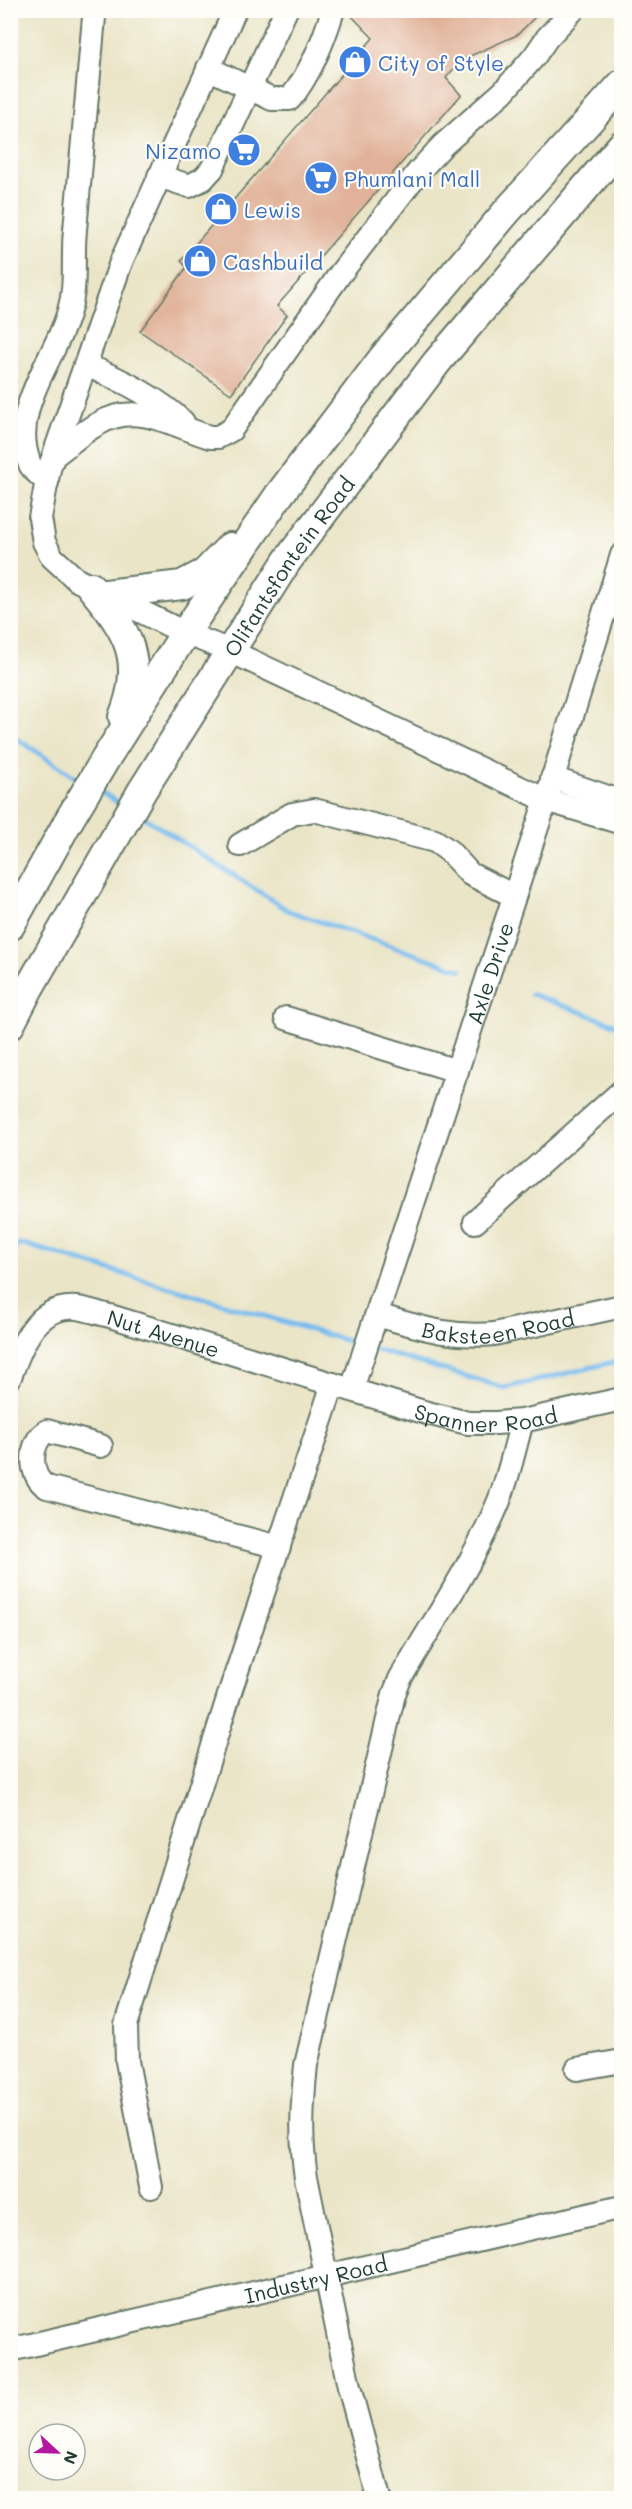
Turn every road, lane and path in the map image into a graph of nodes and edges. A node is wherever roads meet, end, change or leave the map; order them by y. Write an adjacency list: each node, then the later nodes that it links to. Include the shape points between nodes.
1 (93, 10): 14 (street, via 74,233 75,284 69,312 32,395 24,434 29,463)
2 (235, 10): 6 (street)
3 (286, 10): 8 (street)
4 (333, 10): 8 (street, via 326,32 290,99 280,100)
5 (573, 10): 12 (street, via 503,92 419,171 340,274 237,425 218,437)
6 (208, 68): 8 (street); 10 (street)
7 (621, 84): 15 (main road, via 383,358)
8 (249, 89): 10 (street, via 212,169 203,179 189,186)
9 (621, 145): 19 (main road, Olifantsfontein Road, via 437,362 287,561)
10 (159, 176): 11 (street, via 137,226 126,287)
11 (92, 368): 12 (street, via 151,397); 13 (street)
12 (193, 432): 13 (street, via 145,415 120,414 94,426)
13 (55, 455): 14 (street)
14 (46, 482): 17 (street, via 40,518 44,542 56,563)
15 (279, 495): 17 (main road, via 205,573 193,580 165,589); 18 (main road)
16 (621, 555): 21 (street, Axle Drive)
17 (98, 591): 18 (street); 20 (main road, via 122,628 134,662 129,698)
18 (185, 633): 19 (street); 20 (main road)
19 (230, 651): 22 (street); 29 (main road, Olifantsfontein Road, via 142,791)
20 (103, 762): 27 (main road)
21 (552, 778): 22 (street, Axle Drive); 23 (street)
22 (546, 800): 24 (street); 26 (street, Axle Drive)
23 (621, 802)
24 (621, 823)
25 (240, 845): 26 (street, via 292,814 314,810 435,841 449,850 470,874)
26 (514, 896): 30 (street, Axle Drive)
27 (10, 926)
28 (286, 1018): 30 (street)
29 (10, 1025)
30 (457, 1071): 34 (street, Axle Drive)
31 (621, 1091): 32 (street)
32 (475, 1222)
33 (621, 1306): 34 (street, Baksteen Road, via 474,1336)
34 (374, 1324): 36 (street, Axle Drive, via 358,1365)
35 (10, 1377): 36 (street, Nut Avenue, via 20,1347 32,1328 57,1310 76,1308)
36 (342, 1387): 38 (street, Spanner Road, via 468,1423); 40 (street, Axle Drive)
37 (621, 1399): 38 (street, Spanner Road)
38 (522, 1420): 45 (street, via 500,1498 486,1530 394,1694 306,2065 301,2143)
39 (101, 1446): 40 (street, via 47,1431 40,1435 35,1447 34,1473 47,1487)
40 (279, 1547): 43 (street, Axle Drive, via 126,2025 127,2061)
41 (621, 2061): 42 (street)
42 (577, 2069)
43 (151, 2187)
44 (621, 2207): 45 (street, Industry Road)
45 (327, 2276): 46 (street, Industry Road); 47 (street, via 349,2387)
46 (10, 2350)
47 (379, 2499)

